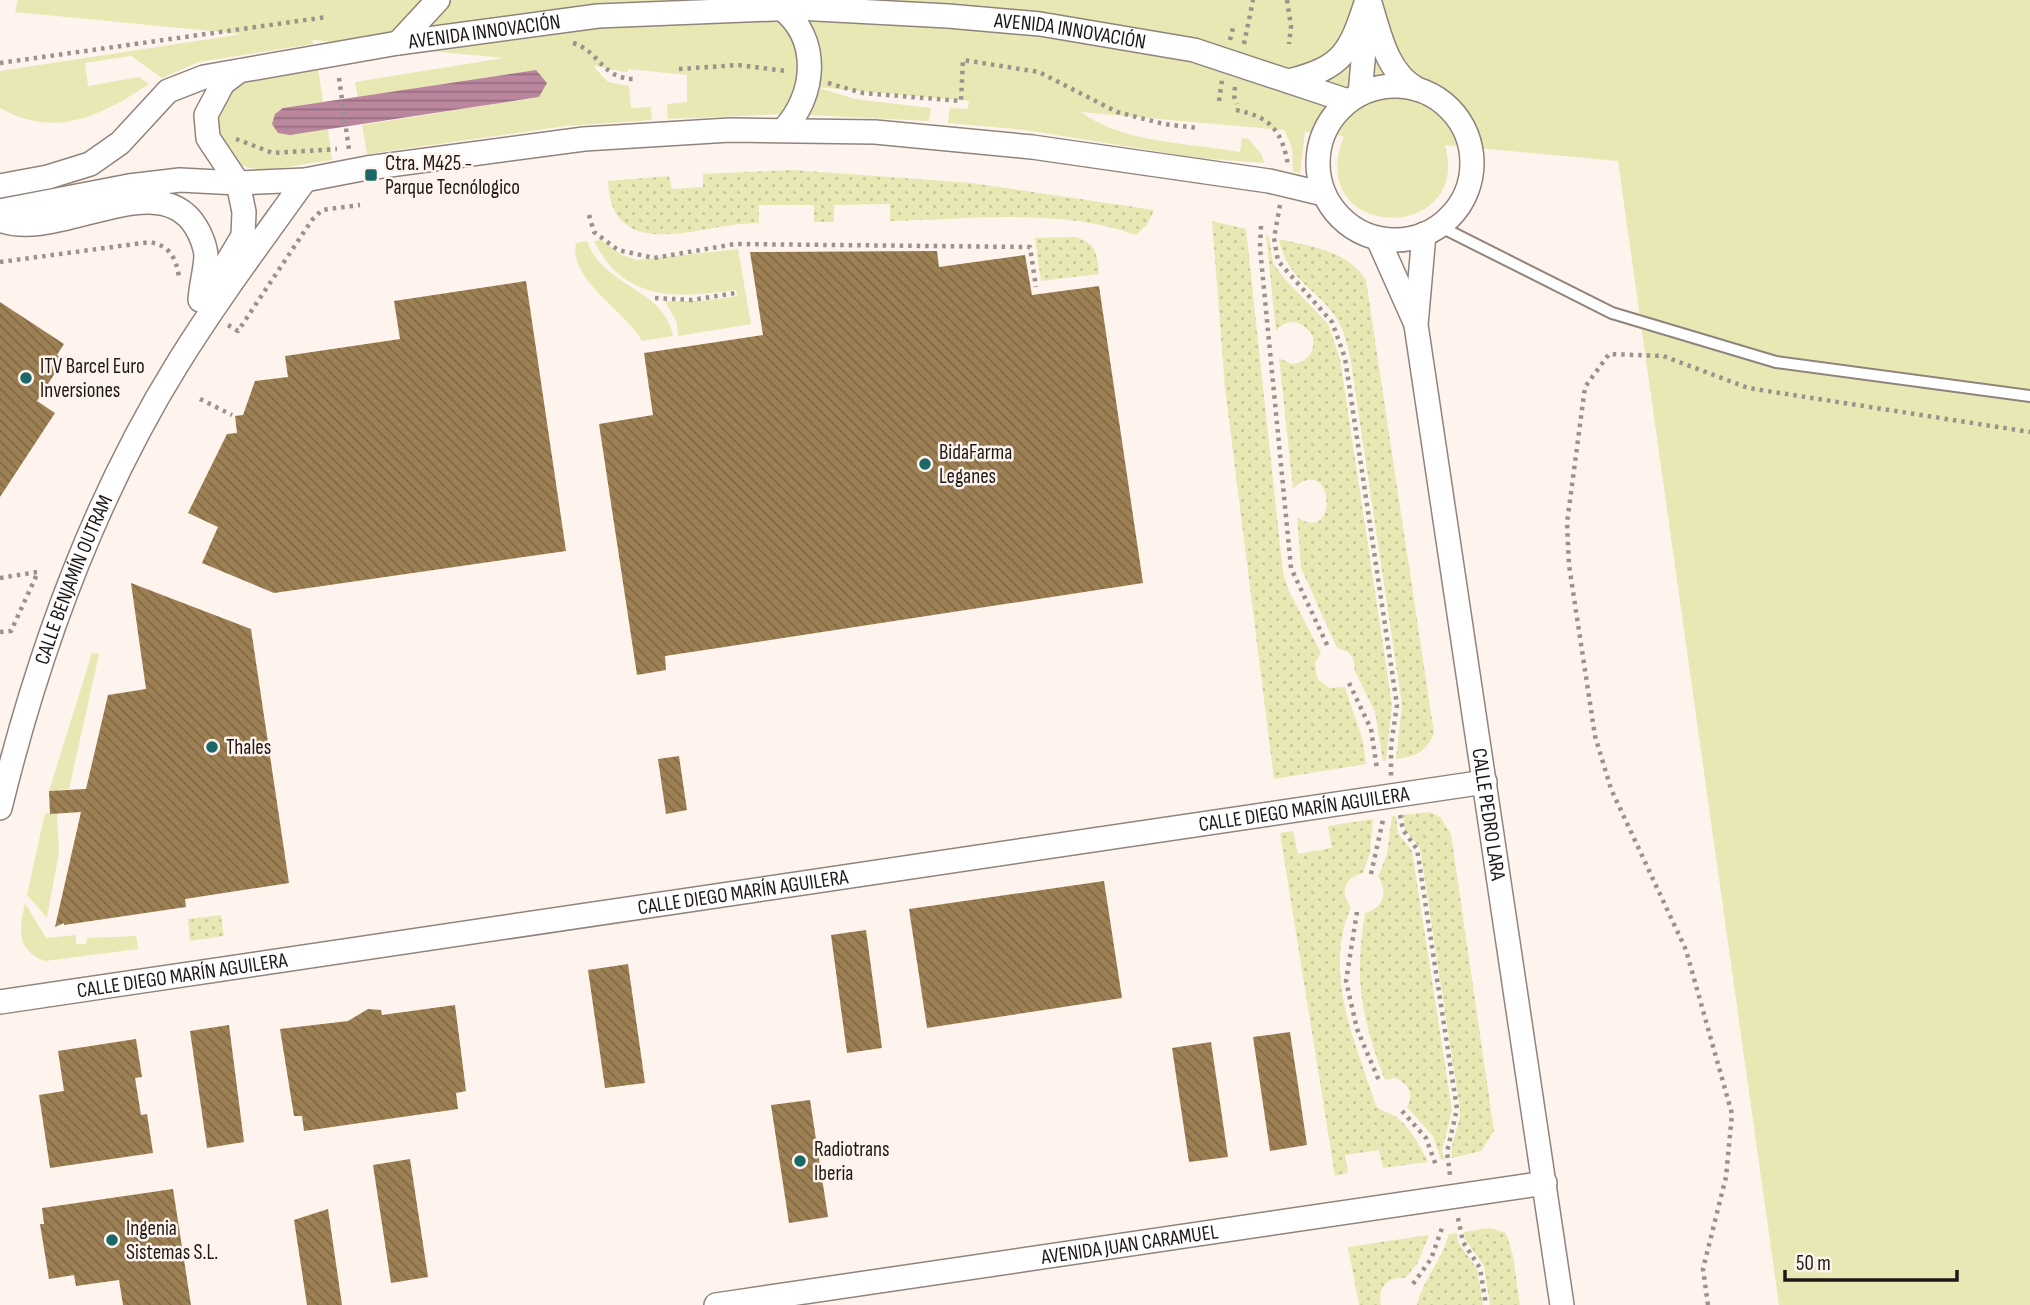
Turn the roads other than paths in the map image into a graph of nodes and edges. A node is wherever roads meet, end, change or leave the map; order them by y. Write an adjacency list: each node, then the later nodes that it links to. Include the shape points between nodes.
1 (438, 0): 6 (street)
2 (570, 0): 5 (street)
3 (1368, 0): 8 (street, via 1356,33 1339,59 1321,73); 9 (street, via 1397,75); 10 (street)
4 (781, 8): 5 (street, AVENIDA INNOVACIÓN); 8 (street, AVENIDA INNOVACIÓN, via 1040,24 1194,50); 11 (street, via 802,28 808,47 799,114)
5 (598, 16): 6 (street, AVENIDA INNOVACIÓN)
6 (398, 43): 7 (street, AVENIDA INNOVACIÓN)
7 (243, 69): 13 (street, via 223,83 206,115 208,138); 14 (street, AVENIDA INNOVACIÓN, via 169,91 120,143 90,164)
8 (1289, 81): 10 (street, AVENIDA INNOVACIÓN)
9 (1420, 90): 10 (street, via 1389,86); 18 (street, via 1456,117 1471,152 1467,190 1456,210)
10 (1354, 98): 15 (street, via 1336,113 1320,143 1318,177)
11 (783, 130): 12 (street, via 584,139); 15 (street, via 875,132 1032,147)
12 (305, 180): 13 (street); 22 (street, CALLE BENJAMÍN OUTRAM)
13 (238, 183): 16 (street, via 180,180 129,186); 20 (street, CALLE BENJAMÍN OUTRAM, via 243,236)
14 (0, 186)
15 (1324, 194): 19 (street, via 1355,230)
16 (0, 211)
17 (0, 220): 20 (street, via 28,225 145,201 168,204 189,217 200,234 206,255)
18 (1432, 230): 19 (street, via 1402,240); 21 (street, CALLE PEDRO LARA); 23 (lane, via 1612,313 1776,362)
19 (1378, 239): 21 (street, CALLE PEDRO LARA)
20 (199, 307): 22 (street, CALLE BENJAMÍN OUTRAM)
21 (1416, 325): 24 (street, CALLE PEDRO LARA)
22 (177, 364): 25 (street, CALLE BENJAMÍN OUTRAM, via 120,468 68,583 18,736)
23 (2030, 396)
24 (1485, 782): 26 (street, CALLE DIEGO MARÍN AGUILERA); 27 (street, CALLE PEDRO LARA)
25 (0, 808)
26 (0, 1002)
27 (1545, 1183): 28 (street, AVENIDA JUAN CARAMUEL); 29 (street, CALLE PEDRO LARA)
28 (716, 1305)
29 (1562, 1305)

